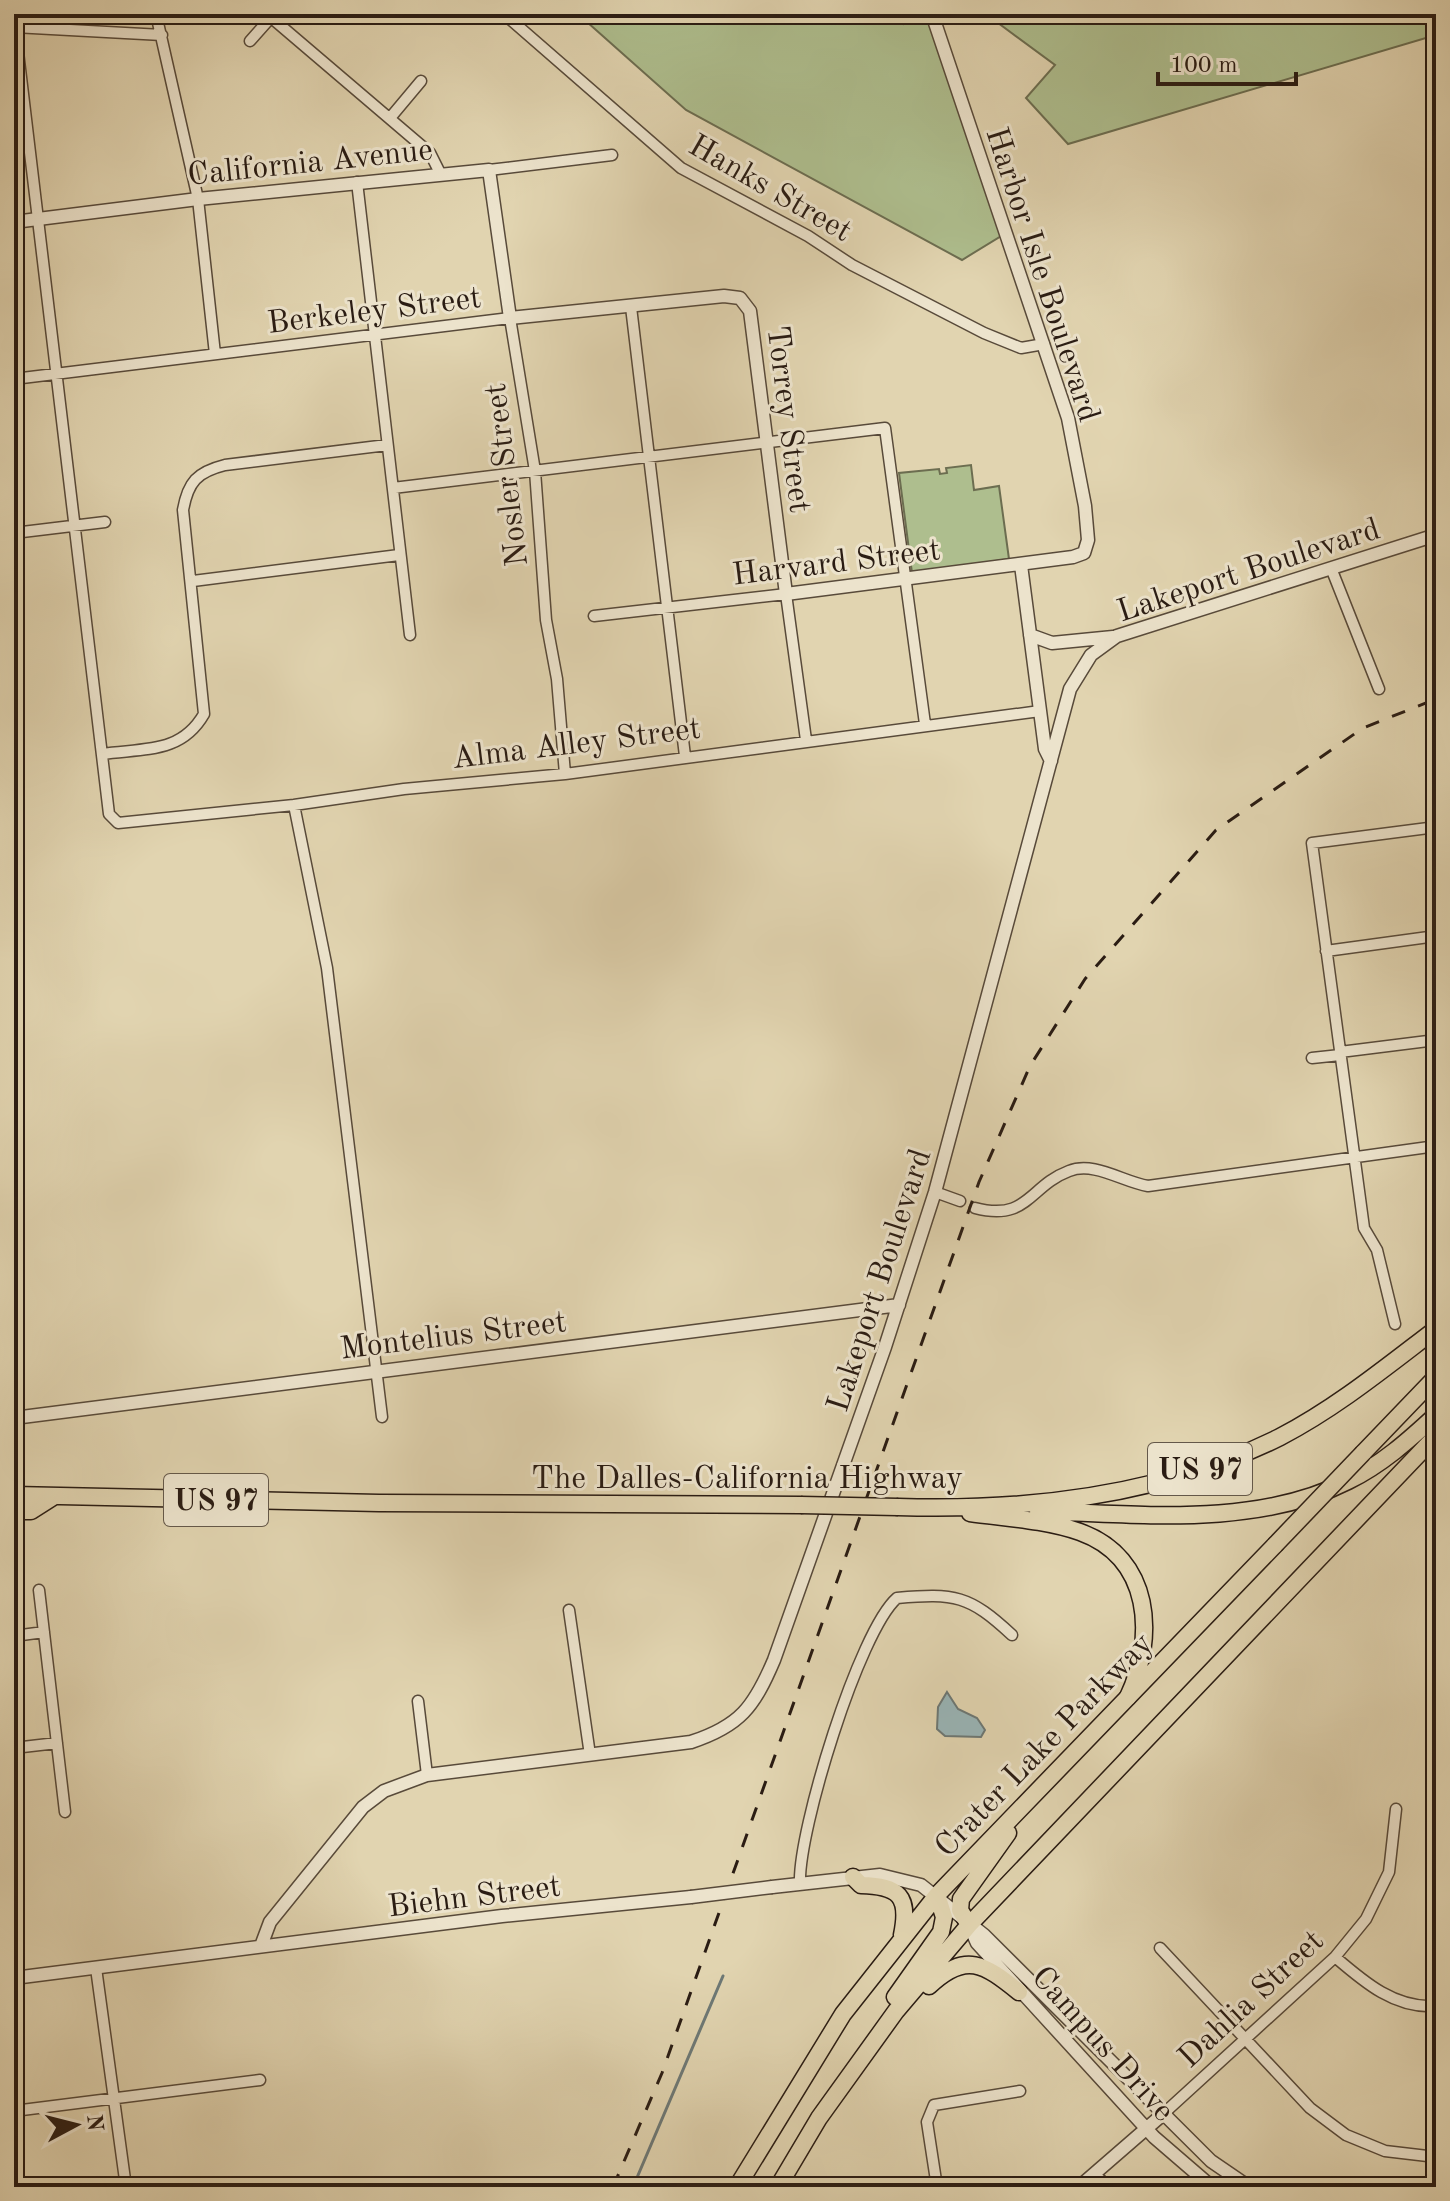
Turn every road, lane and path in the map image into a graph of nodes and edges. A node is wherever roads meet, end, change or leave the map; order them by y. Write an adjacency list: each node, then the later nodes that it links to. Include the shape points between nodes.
1 (156, 14): 6 (street)
2 (504, 14): 21 (street, Hanks Street, via 681,168 984,333 1021,348)
3 (932, 14): 21 (street, Harbor Isle Boulevard)
4 (271, 15): 7 (street); 9 (street)
5 (14, 27): 6 (street); 15 (street)
6 (162, 35): 14 (street)
7 (250, 41)
8 (421, 81): 9 (street)
9 (390, 118): 12 (street, via 430,153)
10 (612, 155): 11 (street, California Avenue)
11 (489, 170): 12 (street, California Avenue); 19 (street, Nosler Street)
12 (440, 173): 13 (street, California Avenue)
13 (357, 182): 14 (street, California Avenue); 20 (street)
14 (198, 199): 15 (street, California Avenue); 22 (street)
15 (36, 219): 16 (street, California Avenue); 23 (street)
16 (14, 222)
17 (740, 298): 18 (street, Berkeley Street); 25 (street, Torrey Street, via 750,311)
18 (631, 307): 19 (street, Berkeley Street); 27 (street)
19 (510, 318): 20 (street, Berkeley Street); 28 (street, Nosler Street)
20 (376, 336): 22 (street, Berkeley Street); 26 (street)
21 (1044, 344): 34 (street, Harbor Isle Boulevard, via 1068,418 1085,506)
22 (215, 354): 23 (street, Berkeley Street)
23 (56, 374): 24 (street, Berkeley Street); 31 (street)
24 (14, 379)
25 (766, 444): 27 (street); 38 (street, via 885,428); 40 (street, Torrey Street)
26 (387, 445): 29 (street); 39 (street, via 203,471 187,487 183,510)
27 (647, 455): 28 (street); 41 (street)
28 (535, 471): 29 (street); 53 (street, Nosler Street)
29 (393, 488): 35 (street)
30 (105, 522): 31 (street)
31 (73, 525): 32 (street); 50 (street)
32 (14, 533)
33 (1436, 535): 37 (street, Lakeport Boulevard)
34 (1084, 553): 36 (street, Harvard Street)
35 (399, 555): 39 (street); 43 (street)
36 (1021, 565): 38 (street, Harvard Street); 44 (street)
37 (1331, 568): 45 (street, Lakeport Boulevard); 46 (street)
38 (905, 580): 40 (street, Harvard Street); 48 (street)
39 (193, 581): 50 (street, via 204,714 195,731 179,743)
40 (786, 594): 41 (street, Harvard Street); 49 (street, Torrey Street)
41 (667, 607): 42 (street, Harvard Street); 51 (street)
42 (594, 616)
43 (410, 635)
44 (1030, 635): 45 (street, via 1052,643); 47 (street)
45 (1117, 636): 52 (street, Lakeport Boulevard, via 1091,655 1070,689)
46 (1379, 689)
47 (1040, 711): 48 (street, Alma Alley Street); 52 (street)
48 (925, 724): 49 (street, Alma Alley Street)
49 (806, 740): 51 (street, Alma Alley Street)
50 (102, 754): 54 (street, Alma Alley Street, via 109,814 118,823)
51 (685, 756): 53 (street, Alma Alley Street)
52 (1051, 761): 63 (street, Lakeport Boulevard)
53 (565, 774): 54 (street, Alma Alley Street)
54 (294, 805): 69 (street, via 327,968)
55 (1436, 827): 57 (street, via 1312,843)
56 (1436, 936): 57 (street)
57 (1326, 951): 59 (street)
58 (1436, 1040): 59 (street)
59 (1340, 1053): 60 (street); 62 (street)
60 (1312, 1058)
61 (1436, 1146): 62 (street)
62 (1354, 1157): 65 (street, via 1148,1186 1090,1167 1069,1171 999,1214); 67 (street, via 1364,1228 1377,1250)
63 (935, 1192): 64 (street); 66 (street, Lakeport Boulevard)
64 (960, 1201)
65 (975, 1208)
66 (899, 1305): 69 (street, Montelius Street); 88 (street, Lakeport Boulevard, via 760,1693 742,1717 720,1732 691,1742)
67 (1395, 1324)
68 (1436, 1329): 77 (main road, The Dalles-California Highway / US 97, via 1337,1402 1232,1458 1101,1495)
69 (374, 1370): 72 (street); 73 (street, Montelius Street)
70 (1436, 1377): 84 (main road, Crater Lake Parkway, bridge)
71 (1436, 1415): 77 (main road, US 97, via 1398,1449 1347,1482 1259,1508 1212,1513)
72 (382, 1417)
73 (14, 1418)
74 (1436, 1436): 96 (main road)
75 (14, 1495): 76 (main road, The Dalles-California Highway / US 97)
76 (53, 1497): 77 (main road, The Dalles-California Highway / US 97, bridge); 78 (main road, via 31,1511)
77 (929, 1508): 84 (main road, via 1052,1524 1082,1533 1128,1567 1146,1615 1142,1668)
78 (14, 1511)
79 (39, 1590): 81 (street)
80 (569, 1610): 88 (street)
81 (44, 1632): 83 (street); 86 (street)
82 (1012, 1635): 94 (street, via 965,1598 897,1598 885,1609 869,1639 817,1788 802,1847)
83 (14, 1636)
84 (1128, 1697): 90 (main road, Crater Lake Parkway)
85 (418, 1701): 89 (street)
86 (57, 1743): 87 (street); 92 (street)
87 (14, 1748)
88 (590, 1755): 89 (street, Lakeport Boulevard)
89 (427, 1775): 98 (street, Lakeport Boulevard, via 384,1791 363,1807 270,1922)
90 (1025, 1804): 95 (main road, Crater Lake Parkway); 96 (main road, via 961,1899 960,1910)
91 (1396, 1809): 100 (street, Dahlia Street, via 1389,1872 1366,1919)
92 (65, 1812)
93 (853, 1877): 94 (street, Biehn Street); 95 (street, Biehn Street, via 898,1877); 97 (main road, via 861,1885 885,1885 902,1899 906,1917)
94 (800, 1883): 98 (street, Biehn Street, bridge)
95 (937, 1895): 96 (street, Campus Drive); 97 (main road, Crater Lake Parkway); 105 (main road, via 944,1917 941,1932 887,2009)
96 (969, 1925): 103 (street, Campus Drive, via 975,1941); 105 (main road); 111 (street, Campus Drive)
97 (901, 1939): 116 (main road, Crater Lake Parkway, via 843,2014)
98 (261, 1946): 101 (street, Biehn Street)
99 (1160, 1948): 106 (street)
100 (1335, 1957): 104 (street, via 1375,1992); 106 (street, Dahlia Street)
101 (96, 1968): 102 (street, Biehn Street); 109 (street)
102 (14, 1978)
103 (1019, 1992): 105 (main road, via 990,1969 956,1966); 112 (street, Campus Drive)
104 (1436, 2006)
105 (884, 2028): 117 (main road, via 819,2118)
106 (1244, 2039): 111 (street, Dahlia Street); 113 (street, via 1310,2108 1346,2135 1385,2151)
107 (260, 2080): 109 (street)
108 (1020, 2091): 118 (street, via 934,2105 927,2122)
109 (114, 2100): 110 (street); 115 (street)
110 (14, 2111)
111 (1162, 2115): 112 (street, Dahlia Street); 122 (street, Campus Drive, via 1211,2161)
112 (1146, 2129): 114 (street, Dahlia Street); 121 (street, Campus Drive)
113 (1436, 2157)
114 (1095, 2175): 119 (street, Dahlia Street); 120 (street)
115 (126, 2187)
116 (737, 2187)
117 (778, 2187)
118 (937, 2187)
119 (1079, 2187)
120 (1109, 2187)
121 (1212, 2187)
122 (1249, 2187)

